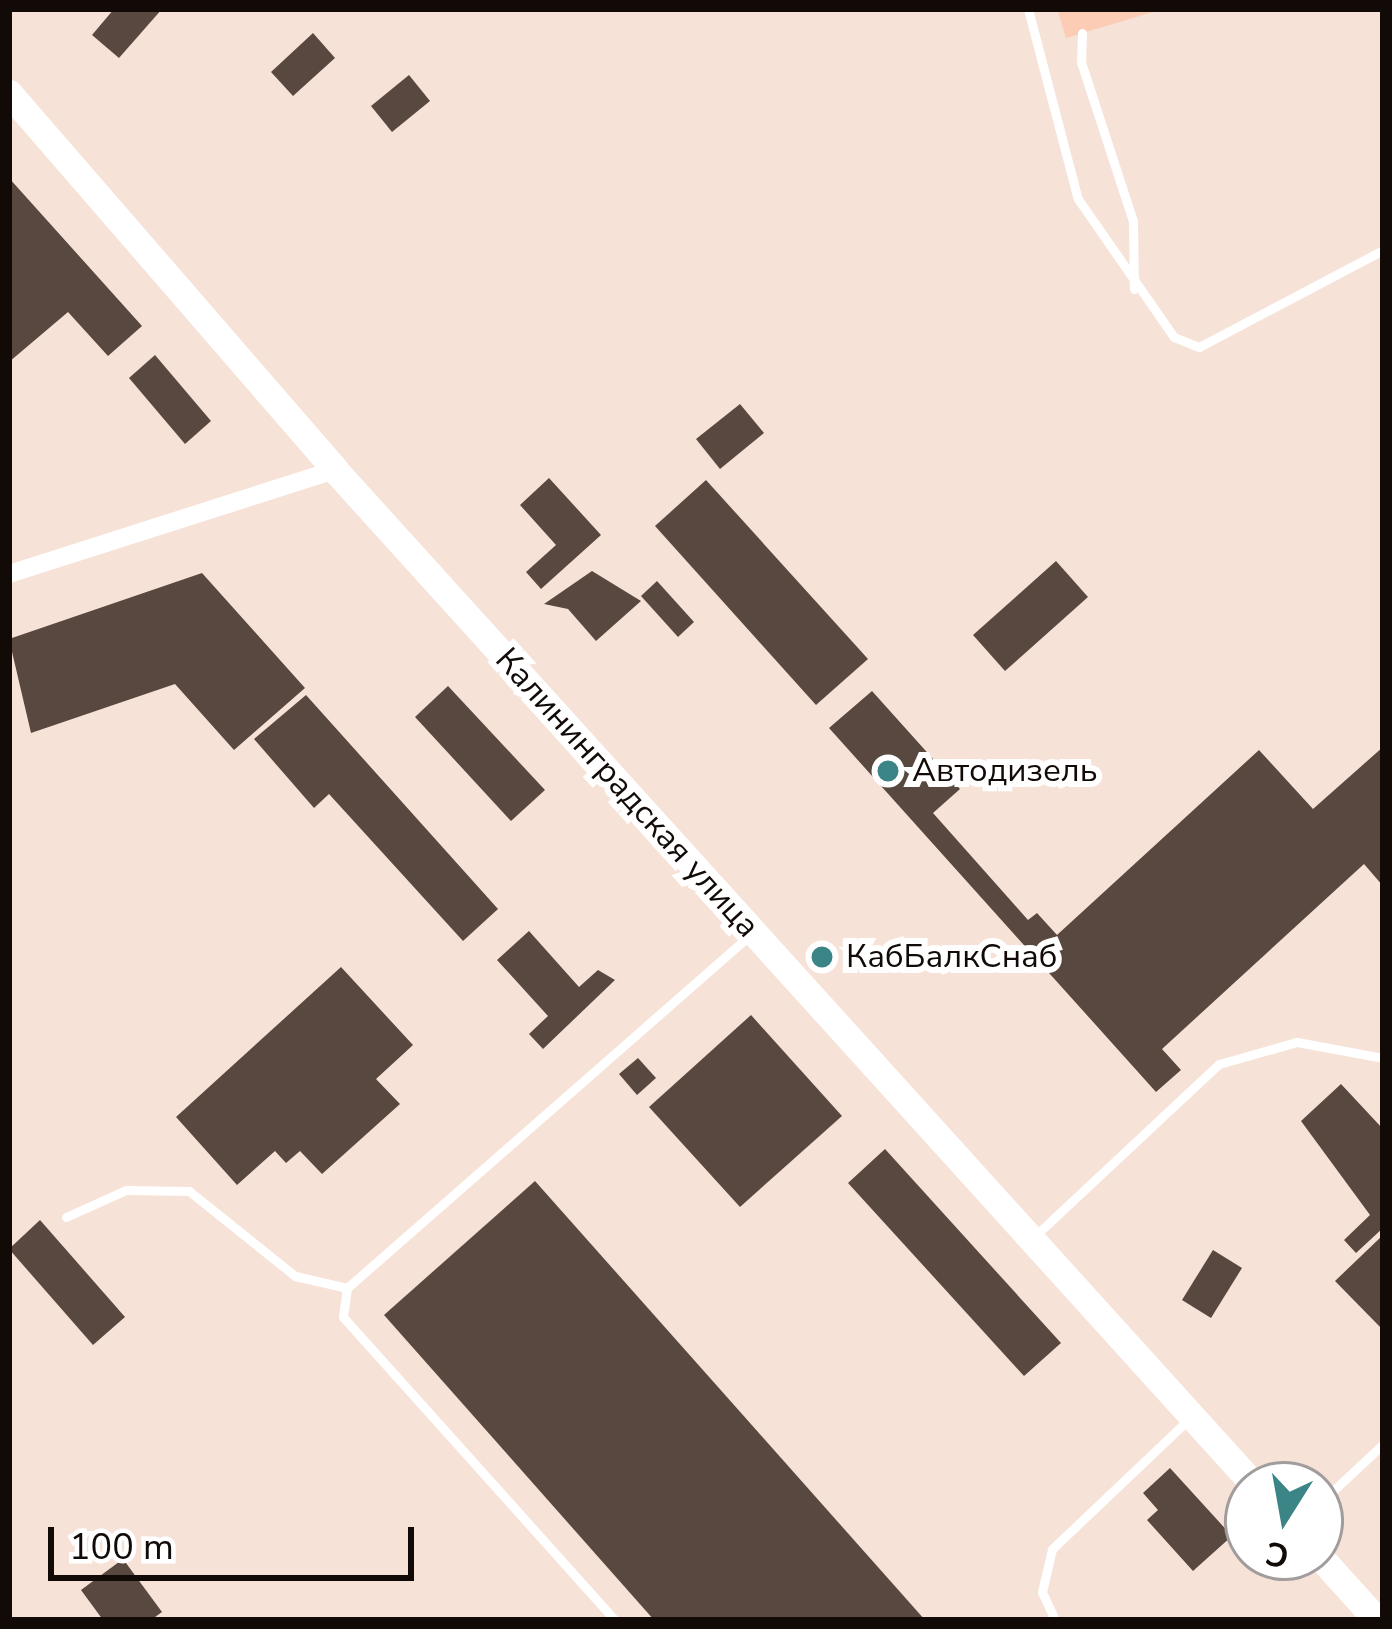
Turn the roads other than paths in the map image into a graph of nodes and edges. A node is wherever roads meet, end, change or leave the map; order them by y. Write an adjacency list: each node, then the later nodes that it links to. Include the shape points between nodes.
1 (1028, 9): 5 (lane, via 1078,199)
2 (1082, 33): 5 (lane, via 1081,62 1133,220)
3 (9, 93): 6 (street, Калининградская улица)
4 (1383, 250): 5 (lane, via 1199,347 1174,337)
5 (1134, 290)
6 (335, 470): 7 (street); 8 (street, Калининградская улица)
7 (9, 574)
8 (753, 932): 11 (street, Калининградская улица); 12 (lane)
9 (1383, 1058): 11 (lane, via 1298,1042 1219,1064)
10 (66, 1217): 12 (lane, via 126,1190 189,1191 296,1276)
11 (1031, 1239): 13 (street, Калининградская улица)
12 (346, 1288): 18 (lane, via 343,1318)
13 (1192, 1416): 15 (street, Калининградская улица); 19 (lane, via 1052,1549 1042,1592)
14 (1383, 1444): 16 (lane)
15 (1232, 1461)
16 (1344, 1481)
17 (1341, 1581): 20 (street)
18 (615, 1620)
19 (1054, 1620)
20 (1377, 1620)

